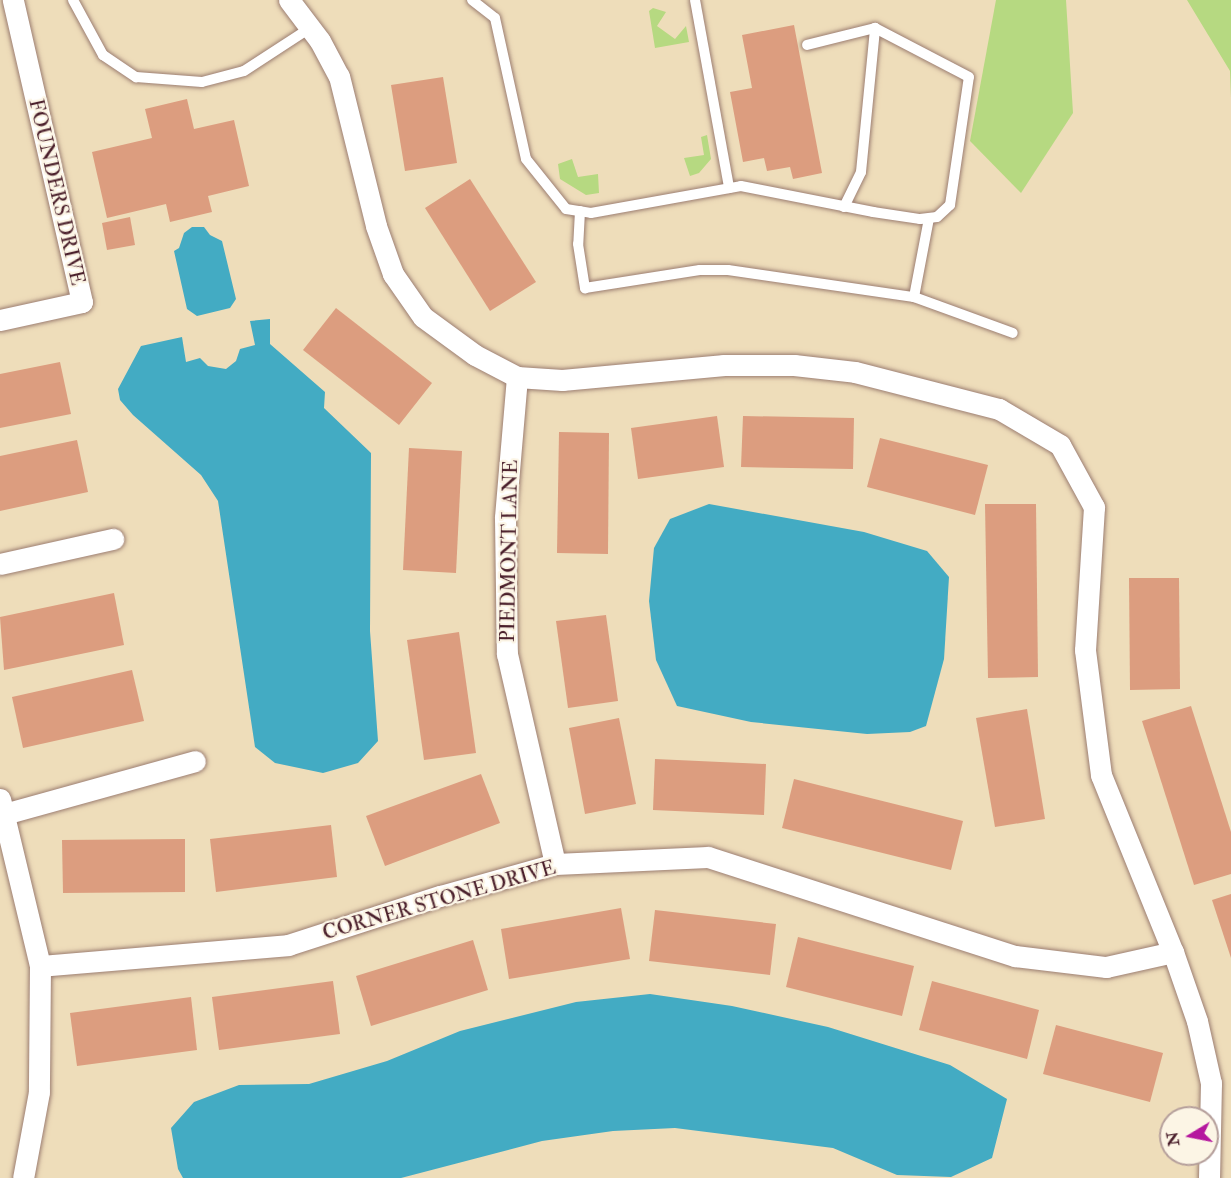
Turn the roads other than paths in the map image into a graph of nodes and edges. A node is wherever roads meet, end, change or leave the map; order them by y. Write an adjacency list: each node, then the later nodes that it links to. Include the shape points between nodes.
1 (13, 0): 14 (street, FOUNDERS DRIVE, via 82,302)
2 (73, 0): 6 (lane, via 103,55 136,77 202,82 244,71)
3 (289, 0): 6 (street)
4 (472, 0): 11 (lane, via 495,18 526,159 566,209)
5 (695, 0): 9 (lane)
6 (310, 28): 16 (street, via 339,76 376,226 393,274 430,323)
7 (875, 28): 8 (lane); 10 (lane, via 861,172); 12 (lane, via 969,77 950,205 937,217)
8 (807, 45)
9 (729, 188): 10 (lane, via 741,186); 11 (lane)
10 (844, 207): 12 (lane)
11 (580, 211): 13 (lane, via 578,244 585,288 700,270 728,270)
12 (929, 218): 13 (lane)
13 (914, 297): 15 (lane)
14 (0, 321)
15 (1013, 333)
16 (517, 377): 21 (street, PIEDMONT LANE, via 505,518 507,654); 22 (street, via 562,380 724,365 794,365 855,372 999,409 1060,445 1094,507 1085,650 1101,774)
17 (112, 538): 18 (street)
18 (0, 564)
19 (195, 761): 20 (street)
20 (2, 807): 23 (street)
21 (555, 864): 22 (street, CORNER STONE DRIVE, via 708,856 1015,956 1106,967); 23 (street, CORNER STONE DRIVE, via 288,945)
22 (1173, 952): 25 (street, via 1197,1021 1211,1083)
23 (40, 966): 24 (street, via 39,1092)
24 (23, 1178)
25 (1209, 1178)

